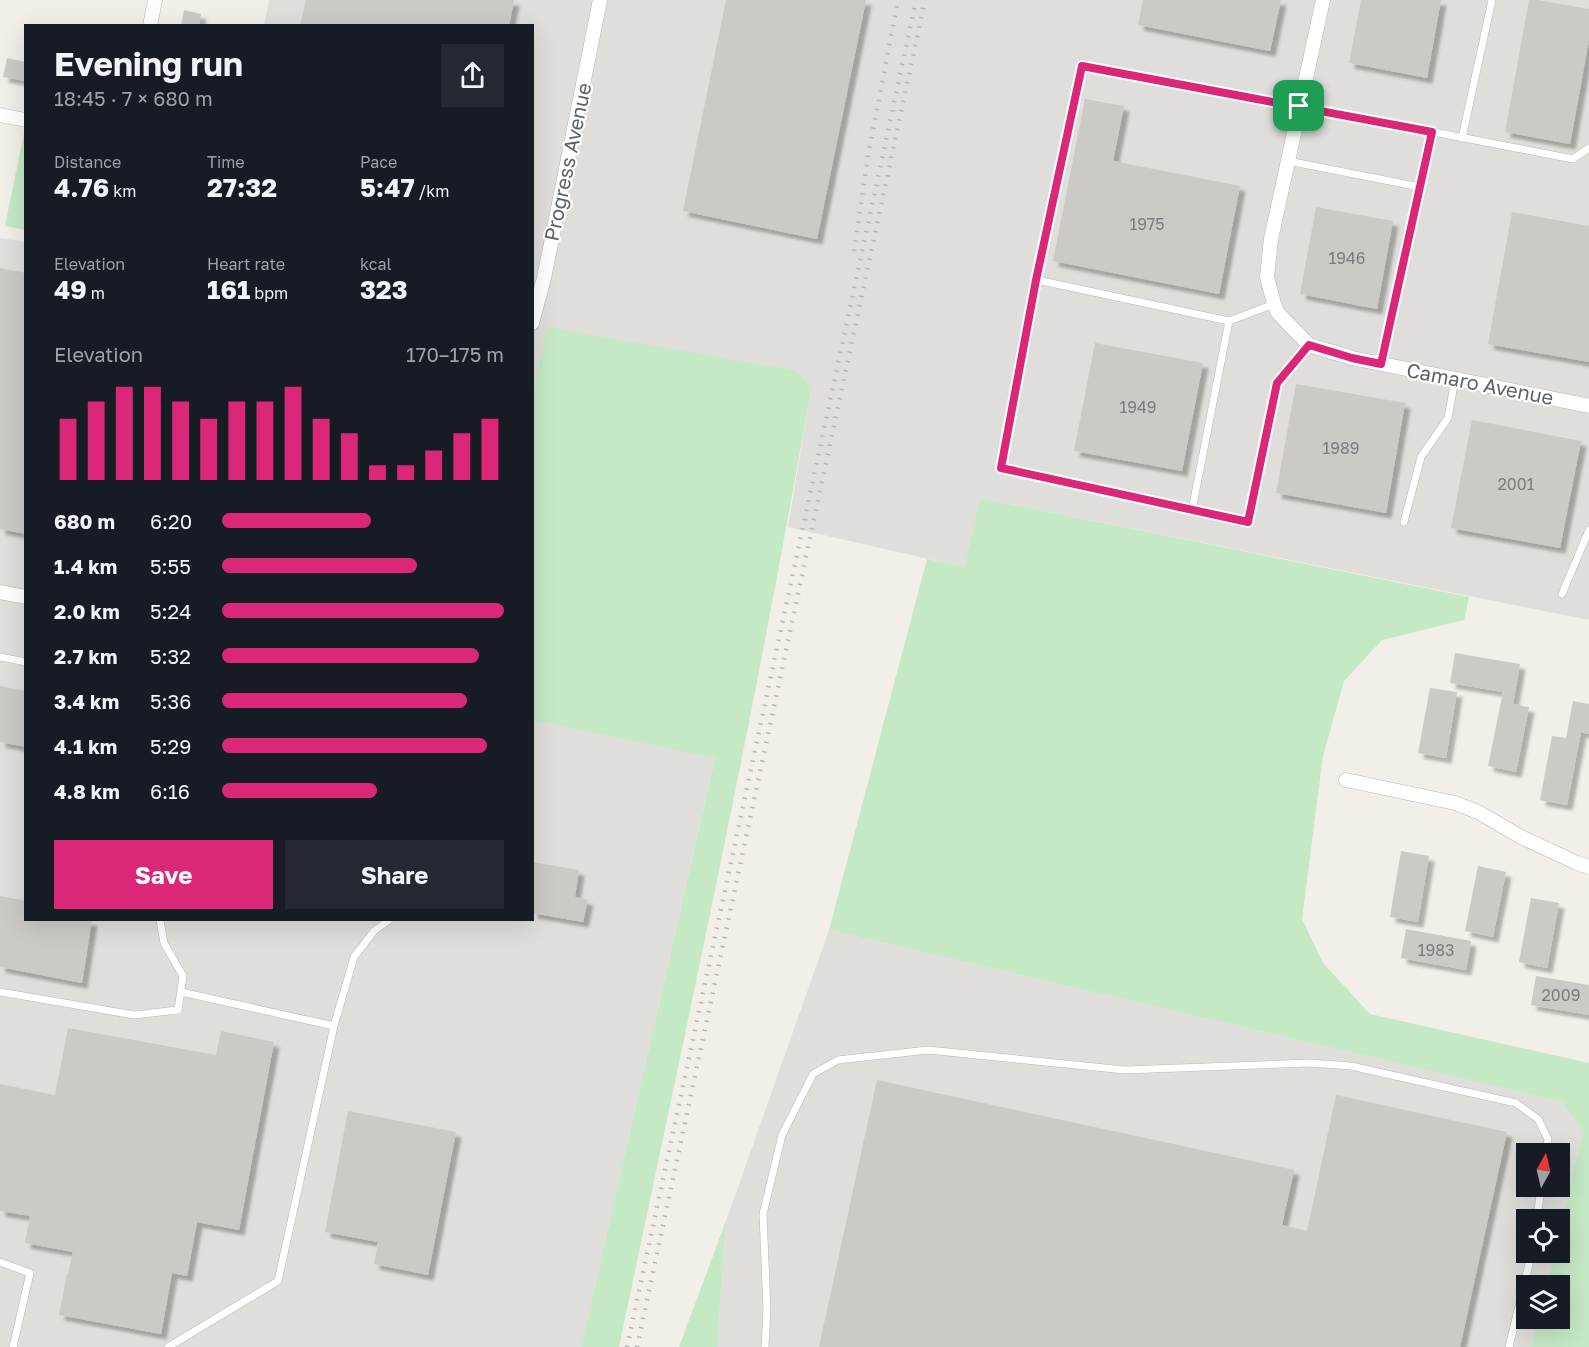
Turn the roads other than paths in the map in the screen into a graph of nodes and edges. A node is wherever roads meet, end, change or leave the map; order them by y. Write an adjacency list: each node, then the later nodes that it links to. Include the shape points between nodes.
1 (155, 0): 5 (street)
2 (600, 0): 16 (street, Progress Avenue)
3 (1323, 0): 6 (street)
4 (1492, 0): 10 (lane)
5 (150, 24)
6 (1299, 106): 9 (lane); 12 (street); 14 (lane, via 1082,66)
7 (0, 115): 8 (street)
8 (24, 120)
9 (1432, 132): 10 (lane); 13 (lane)
10 (1462, 138): 11 (lane, via 1573,159)
11 (1589, 148)
12 (1288, 161): 13 (lane); 15 (street, via 1267,277)
13 (1420, 187): 19 (lane)
14 (1036, 280): 17 (lane); 22 (lane, via 1001,468)
15 (1276, 308): 17 (lane); 18 (street, Camaro Avenue)
16 (534, 316)
17 (1228, 321): 22 (lane)
18 (1309, 345): 19 (street, Camaro Avenue); 22 (lane, via 1277,383 1248,522)
19 (1381, 364): 20 (street, Camaro Avenue)
20 (1455, 379): 21 (street, Camaro Avenue); 23 (lane, via 1448,418 1421,457)
21 (1589, 406)
22 (1192, 510)
23 (1404, 522)
24 (1589, 530): 26 (lane)
25 (0, 592): 27 (street)
26 (1562, 594)
27 (24, 597)
28 (0, 657): 29 (lane)
29 (24, 662)
30 (1346, 780): 31 (street, via 1455,803)
31 (1589, 867)
32 (160, 921): 35 (lane, via 164,943 183,976)
33 (389, 921): 36 (lane, via 374,931 354,957)
34 (0, 992): 35 (lane, via 134,1015 178,1010)
35 (181, 992): 36 (lane)
36 (334, 1026): 41 (lane, via 278,1281)
37 (1547, 1143): 42 (lane, via 1538,1119 1516,1102 1351,1066 1309,1063 1125,1070 928,1050 838,1060 813,1074 782,1136 763,1214)
38 (0, 1262): 40 (lane, via 30,1273)
39 (1529, 1263): 43 (lane)
40 (13, 1347)
41 (168, 1347)
42 (765, 1347)
43 (1509, 1347)

